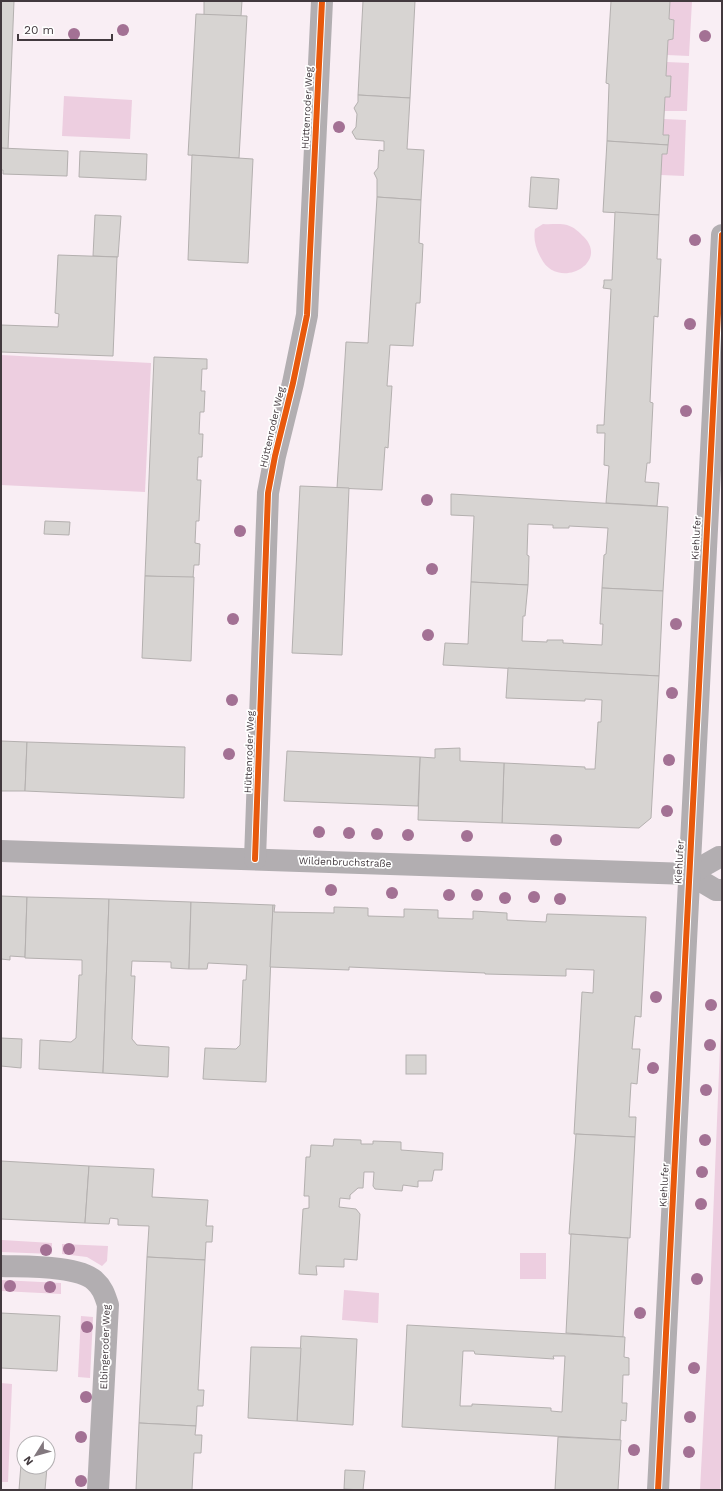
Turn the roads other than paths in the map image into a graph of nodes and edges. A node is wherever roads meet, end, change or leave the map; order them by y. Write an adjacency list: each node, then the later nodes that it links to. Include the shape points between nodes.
1 (322, 1): 5 (street, Hüttenroder Weg, via 307,315 268,493)
2 (722, 235): 6 (street, Kiehlufer)
3 (1, 851): 5 (street, Wildenbruchstraße)
4 (722, 857): 6 (street)
5 (255, 859): 6 (street, Wildenbruchstraße)
6 (688, 874): 7 (street, Wildenbruchstraße, via 716,890); 10 (street, Kiehlufer)
7 (722, 890)
8 (1, 1266): 9 (street, Elbingeroder Weg, via 56,1268 79,1272 95,1280 104,1292 108,1305)
9 (98, 1490)
10 (658, 1490)

